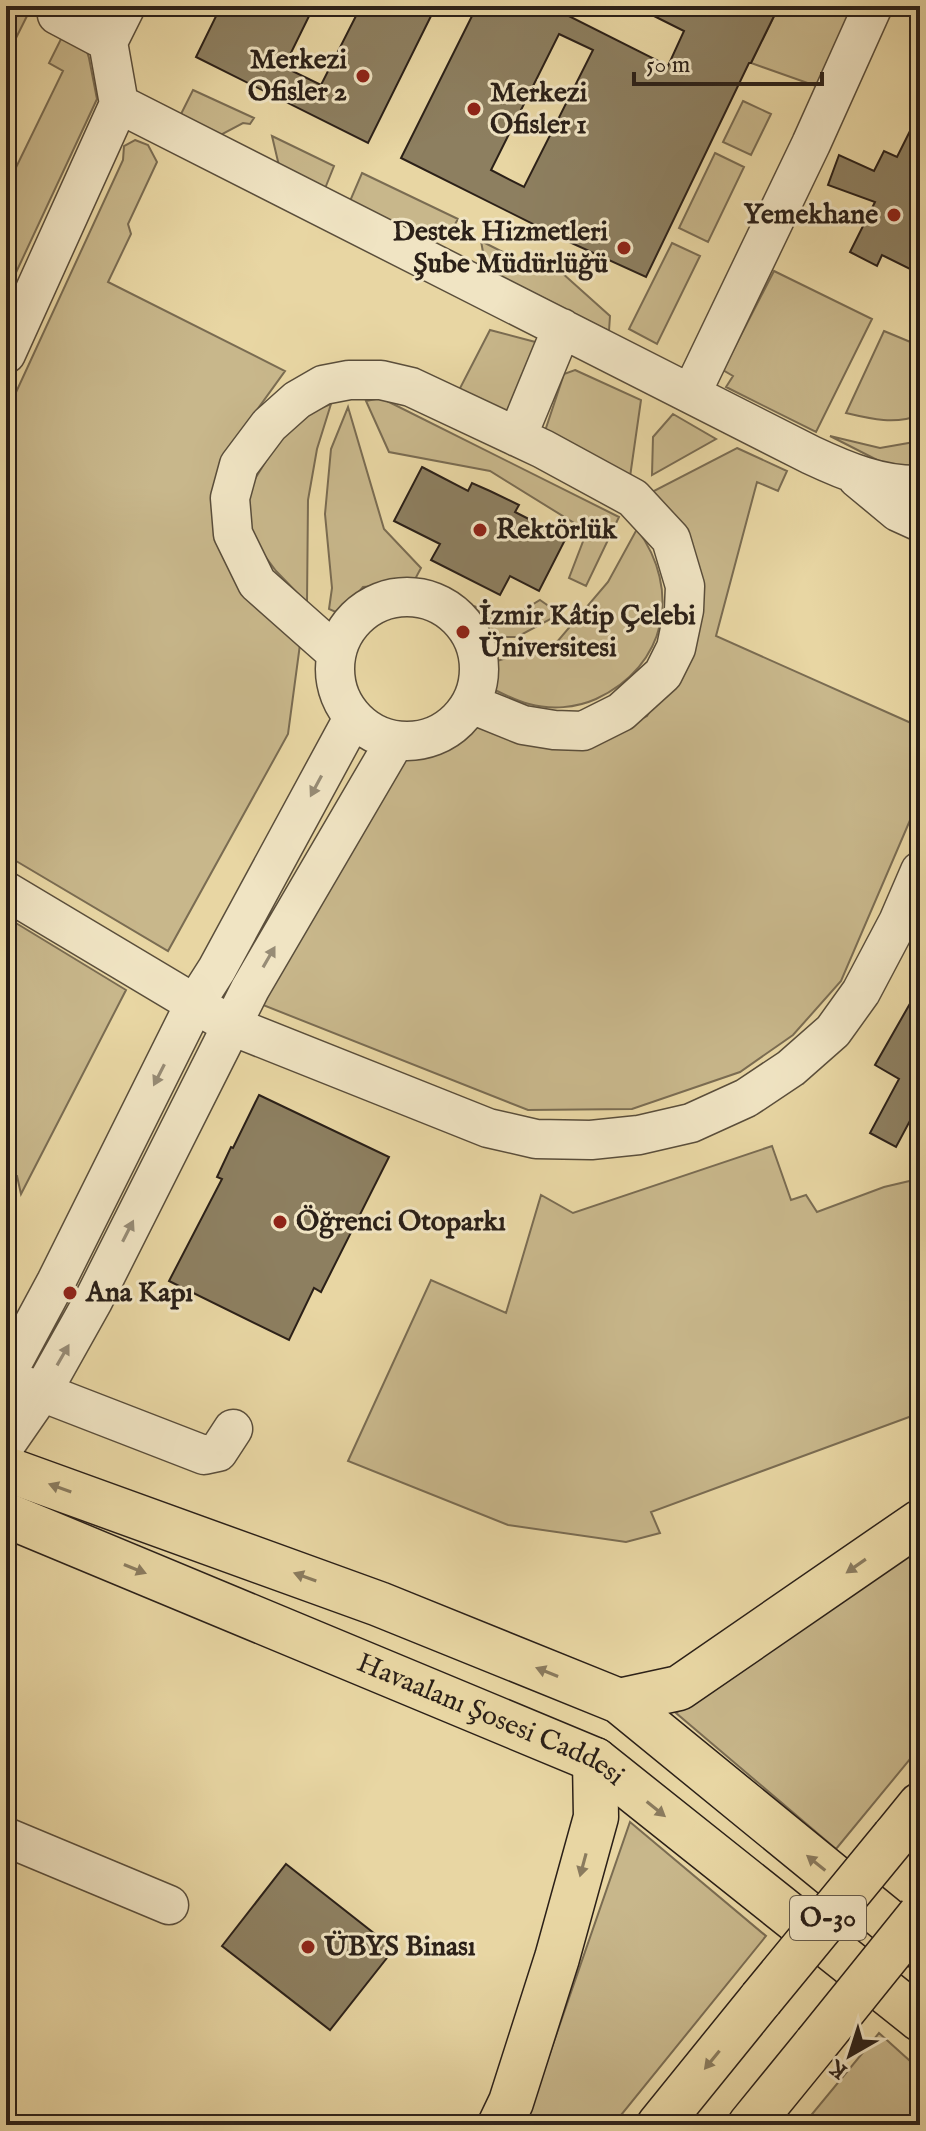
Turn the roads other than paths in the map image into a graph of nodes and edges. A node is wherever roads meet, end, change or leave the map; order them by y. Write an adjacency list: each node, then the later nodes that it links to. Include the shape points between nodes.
1 (126, 6): 4 (street)
2 (873, 6): 8 (street)
3 (57, 15): 4 (street)
4 (108, 42): 5 (street)
5 (119, 104): 6 (street); 7 (street)
6 (562, 328): 8 (street); 9 (street)
7 (6, 354)
8 (691, 394): 10 (street)
9 (517, 437): 13 (street, via 411,387 381,380 323,385 269,425 239,465 230,498 233,534 257,583); 14 (street, via 633,498 671,539 685,586 684,610 676,648 663,674 621,712 583,731 523,725)
10 (852, 474): 11 (street); 12 (street, via 898,512)
11 (920, 485)
12 (920, 522)
13 (336, 653): 14 (street, via 362,612 384,600 409,596 433,601 455,614 475,645 479,681); 15 (street, via 335,676)
14 (471, 704): 16 (street, via 439,735)
15 (353, 718): 16 (street); 19 (street, one-way to 19)
16 (395, 741): 20 (street, one-way to 16)
17 (920, 871): 20 (street, via 861,992 833,1031 746,1098 691,1123 639,1135 536,1139 488,1128)
18 (6, 891): 19 (street)
19 (194, 1005): 20 (street); 21 (street, one-way to 21)
20 (232, 1026): 22 (street, one-way to 20)
21 (6, 1377): 22 (street)
22 (42, 1392): 23 (street, via 204,1455 218,1452); 24 (street)
23 (233, 1429)
24 (6, 1444)
25 (6, 1469): 28 (main road, one-way to 25, via 379,1604)
26 (6, 1515): 29 (main road, Havaalanı Şosesi Caddesi, one-way to 29)
27 (920, 1522): 28 (main road, one-way to 28, via 679,1688)
28 (619, 1701): 34 (main road, one-way to 28)
29 (595, 1760): 35 (main road, Havaalanı Şosesi Caddesi, one-way to 35); 36 (main road, one-way to 36, via 596,1817 557,1958)
30 (907, 1821): 37 (main road, O-30, one-way to 37, bridge)
31 (6, 1837): 32 (street)
32 (169, 1905)
33 (920, 1915): 38 (main road, O-30, bridge)
34 (920, 1947)
35 (920, 2019)
36 (500, 2125)
37 (659, 2125)
38 (750, 2125)

